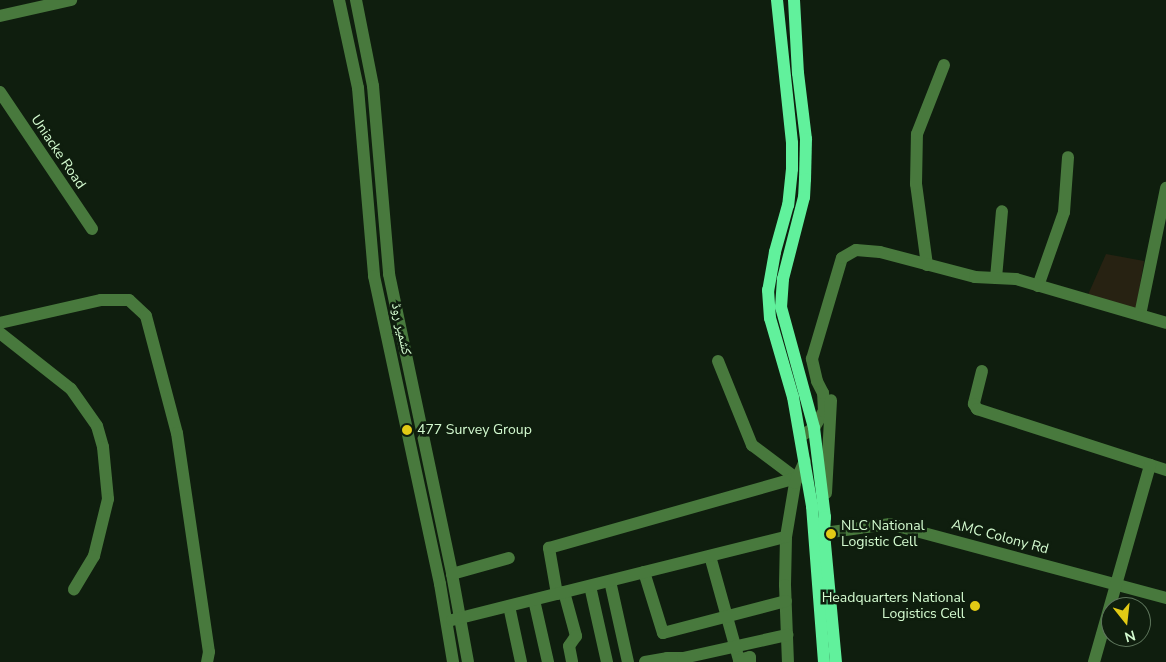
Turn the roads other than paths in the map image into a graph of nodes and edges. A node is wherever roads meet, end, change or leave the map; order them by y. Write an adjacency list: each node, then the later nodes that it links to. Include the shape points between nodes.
1 (71, 0): 6 (street)
2 (340, 0): 8 (street, کشمیر روڈ)
3 (356, 0): 7 (street, کشمیر روڈ)
4 (777, 0): 30 (main road, via 792,169 788,205 768,290 770,318)
5 (794, 0): 29 (main road, via 806,139 805,179 804,197 782,279 782,307)
6 (0, 16)
7 (364, 35): 8 (street); 12 (street, کشمیر روڈ)
8 (348, 38): 11 (street, کشمیر روڈ)
9 (944, 65): 19 (street, via 918,134 916,184)
10 (0, 92): 16 (street, Uniacke Road)
11 (362, 130): 12 (street); 18 (street, کشمیر روڈ)
12 (377, 130): 17 (street, کشمیر روڈ)
13 (1068, 157): 21 (street, via 1064,212)
14 (1166, 188): 22 (street)
15 (1002, 211): 20 (street)
16 (92, 228)
17 (385, 232): 18 (street); 31 (street, کشمیر روڈ, via 389,274)
18 (371, 234): 32 (street, کشمیر روڈ, via 374,276)
19 (927, 265): 20 (street, via 975,277); 26 (street, via 880,252 856,250 842,258)
20 (996, 278): 21 (street, via 1016,279)
21 (1038, 286): 22 (street)
22 (1140, 315): 24 (street)
23 (0, 322): 61 (street, via 101,300 129,300 146,316 177,432 209,652)
24 (1166, 323)
25 (0, 333): 50 (street, via 71,389 97,426 103,448 108,500 94,556)
26 (814, 351): 29 (street, via 814,370 825,404); 39 (street, via 831,395)
27 (718, 361): 37 (street, via 752,445)
28 (982, 371): 34 (street, via 974,404 977,409)
29 (814, 428): 30 (street); 39 (main road)
30 (801, 436): 33 (main road)
31 (425, 445): 32 (street); 36 (street, کشمیر روڈ)
32 (411, 448): 38 (street, کشمیر روڈ)
33 (805, 461): 37 (street); 72 (main road, via 812,506)
34 (1150, 465): 35 (street); 48 (street)
35 (1166, 470)
36 (432, 476): 38 (street); 45 (street, کشمیر روڈ)
37 (796, 478): 41 (street); 51 (street, via 549,548)
38 (418, 479): 47 (street, کشمیر روڈ)
39 (825, 517): 40 (main road)
40 (824, 534): 48 (street, AMC Colony Rd, via 890,524); 73 (main road)
41 (786, 537): 42 (street); 54 (street)
42 (710, 556): 44 (street); 56 (street)
43 (509, 558): 45 (street)
44 (644, 572): 46 (street); 56 (street, via 663,633)
45 (453, 577): 47 (street); 57 (street, کشمیر روڈ)
46 (610, 581): 49 (street); 68 (street)
47 (440, 584): 58 (street, کشمیر روڈ)
48 (1116, 584): 52 (street, AMC Colony Rd); 74 (street)
49 (590, 586): 51 (street); 67 (street)
50 (74, 589)
51 (561, 593): 53 (street); 66 (street, via 576,636 569,646)
52 (1166, 598)
53 (534, 600): 55 (street); 65 (street)
54 (786, 601): 56 (street); 59 (street)
55 (509, 606): 57 (street); 64 (street)
56 (727, 616): 60 (street)
57 (460, 618): 58 (street); 63 (street, کشمیر روڈ)
58 (446, 621): 62 (street, کشمیر روڈ)
59 (787, 635): 60 (street); 71 (street)
60 (735, 646): 69 (street, via 683,658); 70 (street, via 739,660 750,656)
61 (206, 662)
62 (453, 662)
63 (468, 662)
64 (521, 662)
65 (548, 662)
66 (572, 662)
67 (607, 662)
68 (628, 662)
69 (645, 662)
70 (750, 662)
71 (788, 662)
72 (824, 662)
73 (836, 662)
74 (1094, 662)

